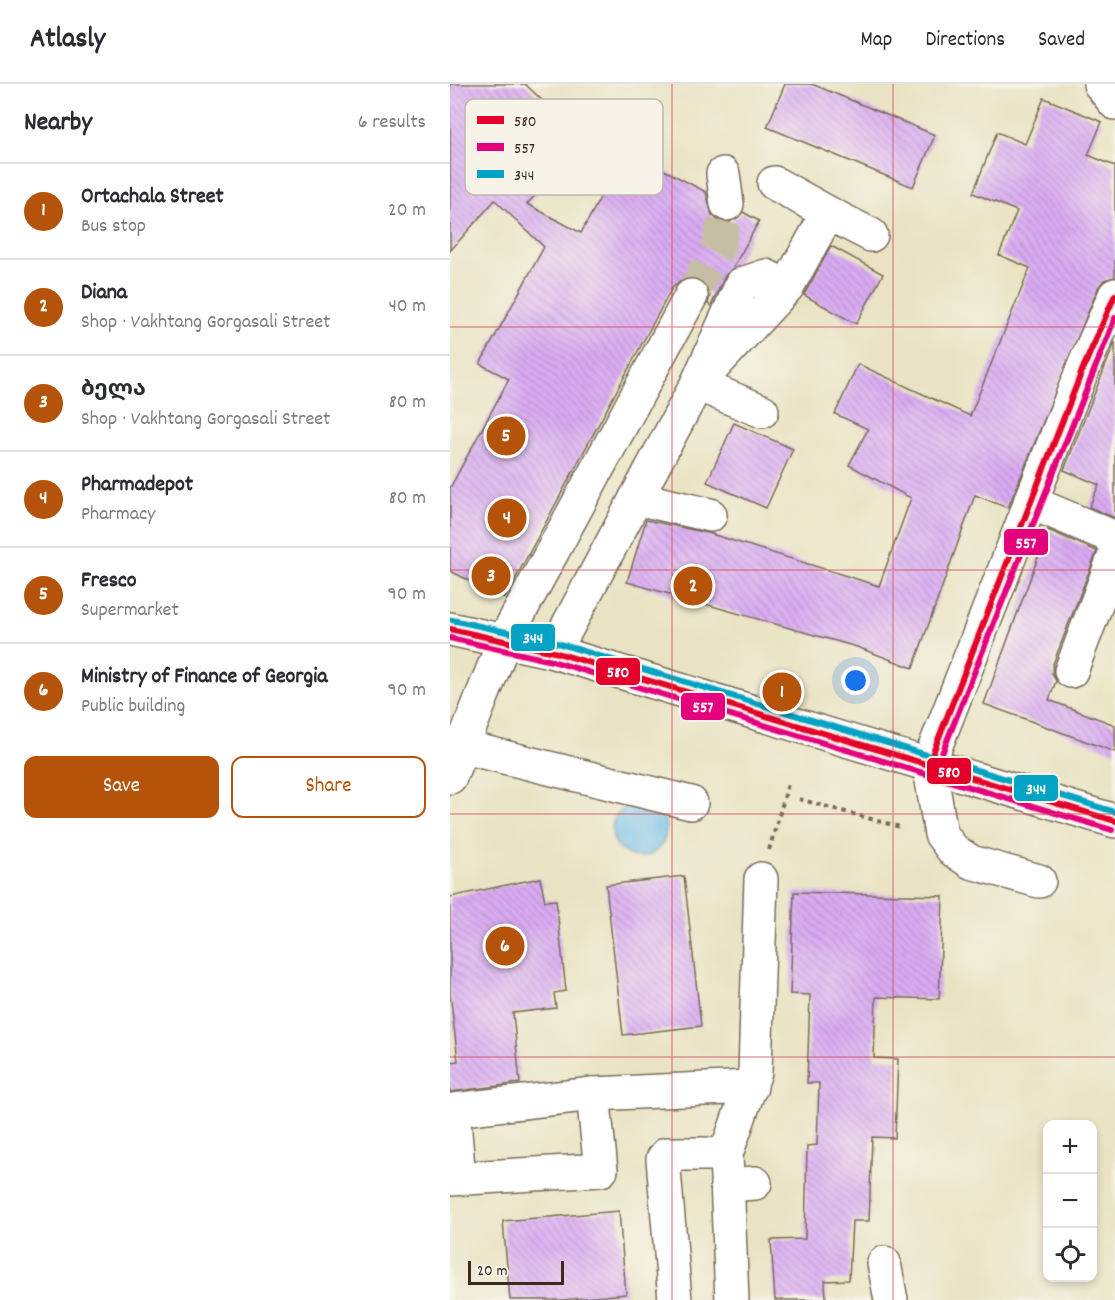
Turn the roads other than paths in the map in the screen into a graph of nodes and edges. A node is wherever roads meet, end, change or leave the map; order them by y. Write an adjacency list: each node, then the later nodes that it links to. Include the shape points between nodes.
1 (1100, 84): 2 (street)
2 (1115, 103)
3 (774, 183): 4 (street)
4 (828, 213): 5 (street); 8 (street, via 787,287)
5 (872, 235)
6 (1115, 295): 11 (street)
7 (691, 296): 16 (street)
8 (697, 384): 9 (street); 10 (street)
9 (762, 411)
10 (636, 498): 12 (street); 18 (street)
11 (1030, 502): 13 (street); 21 (street)
12 (710, 515)
13 (1115, 538)
14 (1115, 555): 19 (street)
15 (450, 629): 16 (street)
16 (505, 639): 17 (street); 18 (street); 20 (street)
17 (450, 646)
18 (554, 652): 21 (street)
19 (1071, 671)
20 (463, 747): 22 (street); 23 (street)
21 (929, 763): 24 (street); 26 (street, via 941,834 953,850 971,862)
22 (450, 777)
23 (691, 803)
24 (1115, 821)
25 (761, 879): 27 (street, via 757,1051)
26 (1039, 881)
27 (751, 1088): 28 (street); 29 (street)
28 (594, 1094): 30 (street, via 453,1110); 30 (street, via 601,1170)
29 (736, 1174): 32 (street, via 667,1154 663,1159); 33 (street)
30 (455, 1178)
31 (884, 1263): 34 (street)
32 (675, 1300)
33 (732, 1300)
34 (891, 1300)

